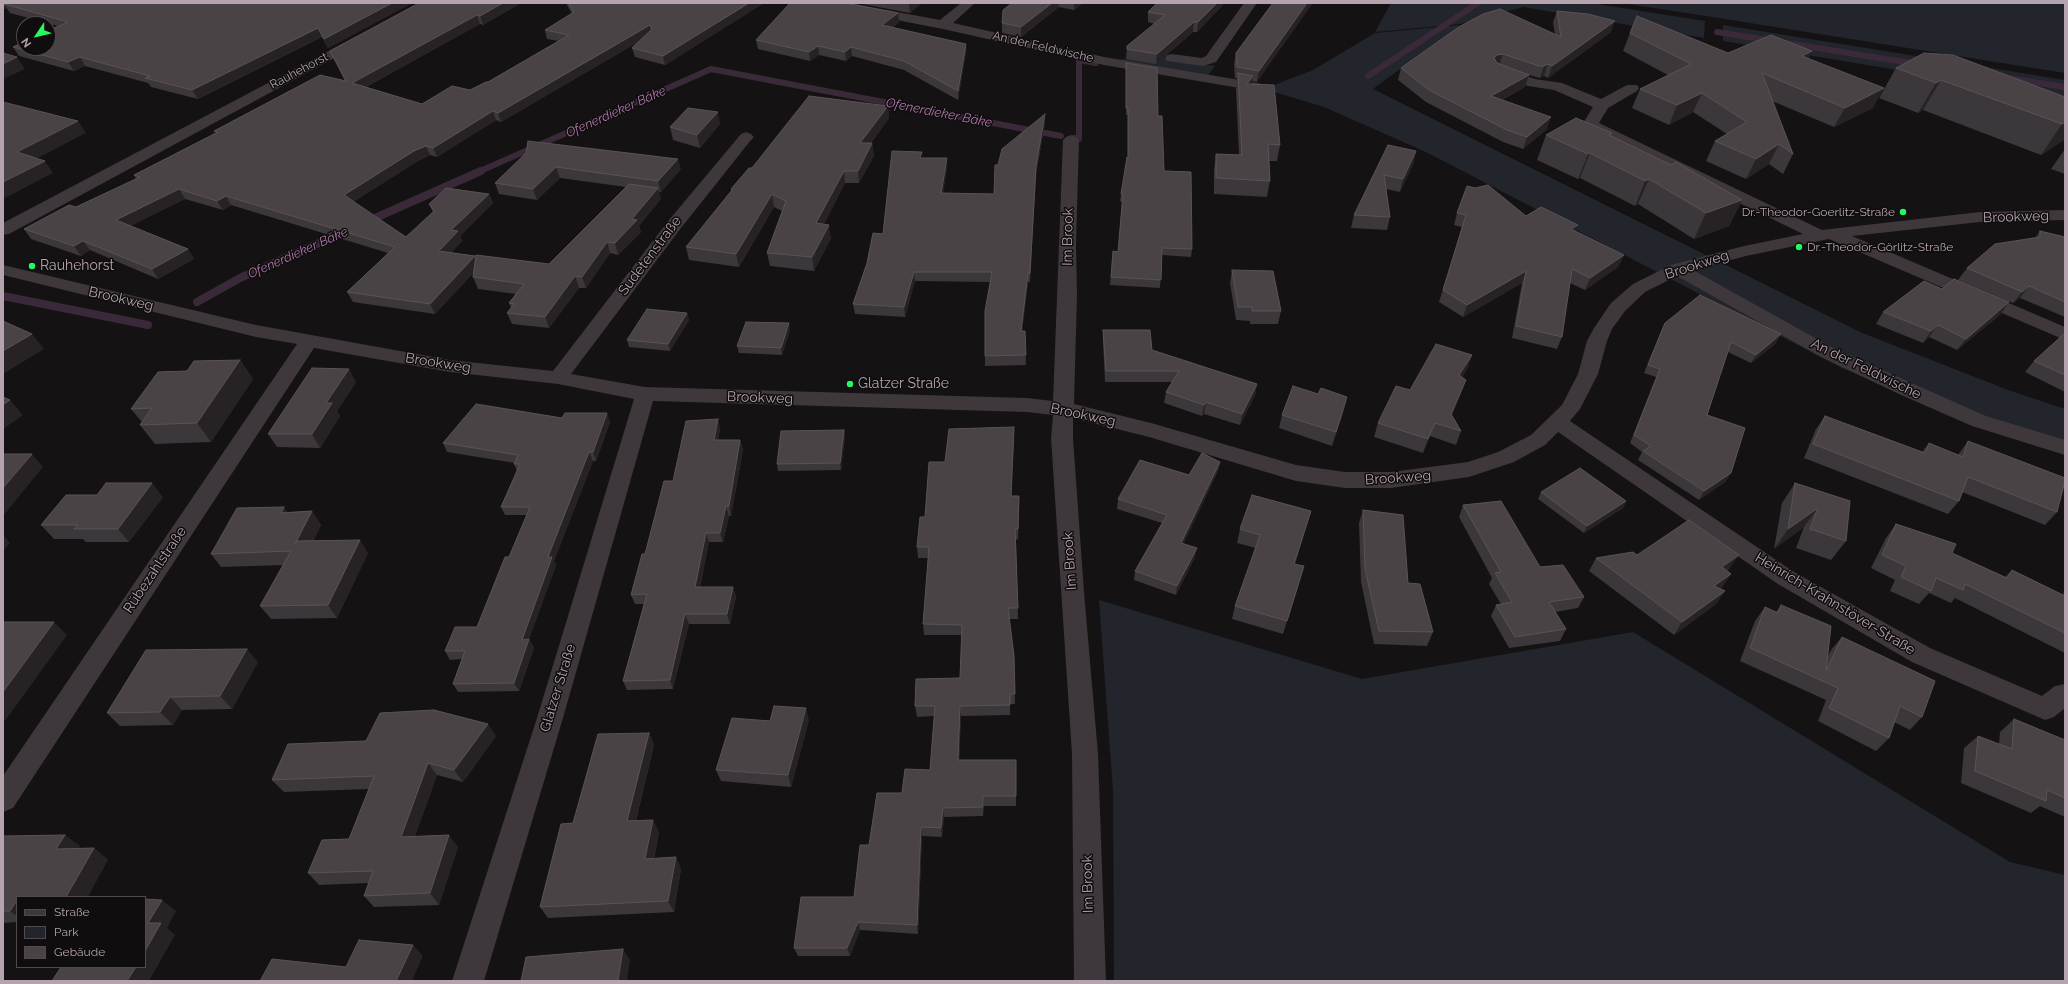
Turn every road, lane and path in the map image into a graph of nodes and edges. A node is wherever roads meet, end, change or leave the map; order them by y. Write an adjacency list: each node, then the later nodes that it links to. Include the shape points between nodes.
1 (829, 3): 4 (street, An der Feldwische)
2 (969, 3): 4 (street)
3 (1251, 3): 6 (street, via 1210,58 1203,62 1157,56)
4 (943, 25): 6 (street, An der Feldwische)
5 (367, 35): 14 (street, Rauhehorst)
6 (1104, 61): 8 (street, An der Feldwische)
7 (1499, 71): 10 (street, via 1533,83 1557,86)
8 (1257, 87)
9 (1632, 88): 10 (street)
10 (1602, 105): 15 (street, via 1590,126)
11 (746, 137): 20 (street, Sudetenstraße, via 674,224)
12 (1071, 140): 22 (street, Im Brook)
13 (2065, 216): 15 (street, Brookweg, via 1980,217)
14 (3, 230)
15 (1825, 234): 16 (street, Brookweg); 18 (street)
16 (1676, 269): 23 (street, Brookweg, via 1639,288 1615,311 1597,342 1580,393); 24 (street, An der Feldwische, via 1828,353 1906,389 1980,421)
17 (3, 270): 19 (street, Brookweg)
18 (2065, 334)
19 (308, 342): 20 (street, Brookweg, via 450,366); 26 (street, Rübezahlstraße)
20 (558, 378): 21 (street, Brookweg)
21 (645, 394): 22 (street, Brookweg, via 1026,405); 27 (street, Glatzer Straße, via 550,718)
22 (1065, 409): 23 (street, Brookweg, via 1151,430 1264,465 1345,480 1407,479 1469,469 1524,448 1538,440); 28 (street, Im Brook, via 1062,438 1085,754)
23 (1558, 422): 25 (street, Heinrich-Krahnstöver-Straße, via 1786,578 1921,655 2045,709)
24 (2065, 448)
25 (2064, 694)
26 (3, 799)
27 (468, 981)
28 (1090, 981)

